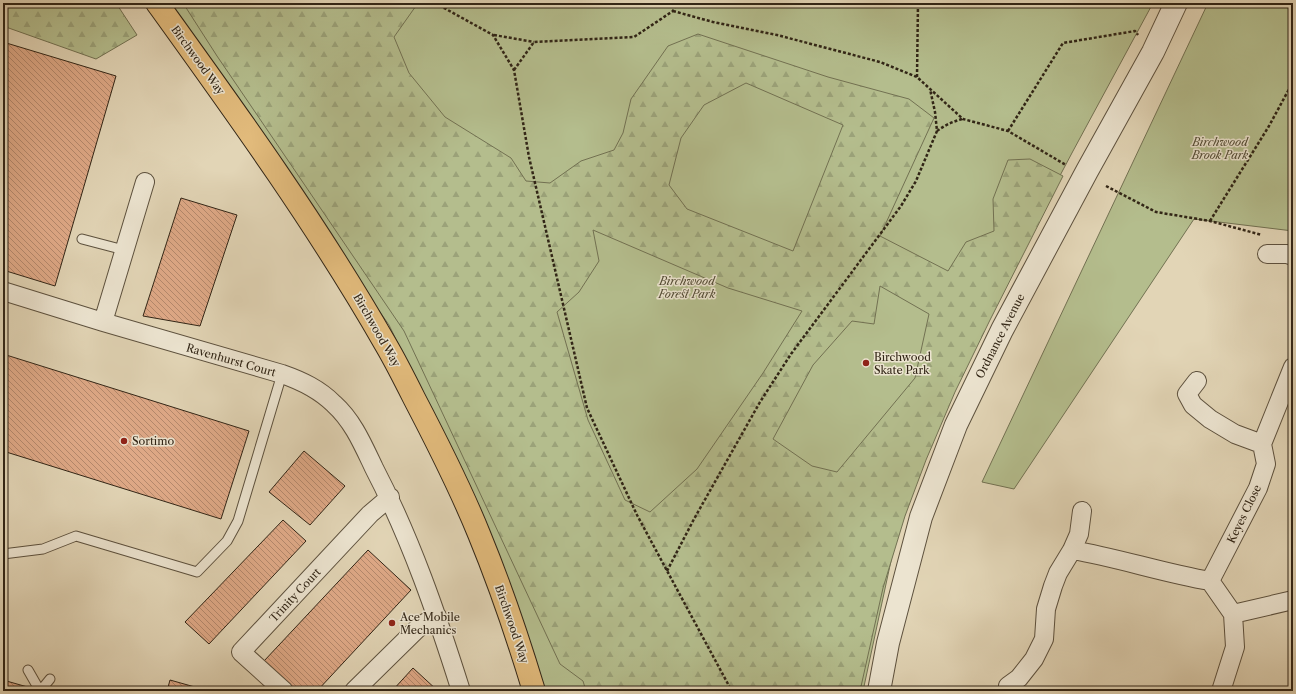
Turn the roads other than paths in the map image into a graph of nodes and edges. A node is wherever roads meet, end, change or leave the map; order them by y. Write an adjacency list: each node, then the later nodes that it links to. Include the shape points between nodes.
1 (157, 3): 28 (main road, Birchwood Way, via 288,188 343,271 388,347 445,457 479,533 514,625)
2 (1176, 3): 29 (street, Ordnance Avenue, via 1153,52 1002,330 956,425 921,517 888,643)
3 (145, 182): 6 (street)
4 (82, 239): 6 (lane)
5 (1267, 245): 7 (street)
6 (124, 250): 9 (street)
7 (1293, 256)
8 (3, 291): 9 (street, Ravenhurst Court)
9 (103, 322): 11 (street, Ravenhurst Court)
10 (1293, 367): 13 (street)
11 (282, 374): 14 (street, Ravenhurst Court, via 305,382 320,392 348,419); 17 (lane, via 238,522 227,541 196,572 76,536 43,549)
12 (1197, 381): 13 (street, via 1187,394 1193,406 1235,434)
13 (1262, 444): 18 (street, Keyes Close, via 1266,464 1258,488)
14 (390, 498): 21 (street); 25 (street, Trinity Court, via 370,514 241,652)
15 (1082, 511): 16 (street, via 1080,534)
16 (1072, 550): 18 (street); 30 (street, via 1053,586 1046,609 1044,639 1034,659 1020,678 1008,686)
17 (3, 554)
18 (1210, 581): 20 (street)
19 (1293, 600): 20 (street)
20 (1233, 614): 31 (street, via 1235,647)
21 (437, 616): 26 (street, via 417,629); 27 (street)
22 (28, 670): 24 (lane)
23 (50, 679): 24 (lane)
24 (40, 690)
25 (284, 691)
26 (354, 691)
27 (461, 691)
28 (534, 691)
29 (879, 691)
30 (1008, 691)
31 (1221, 691)

